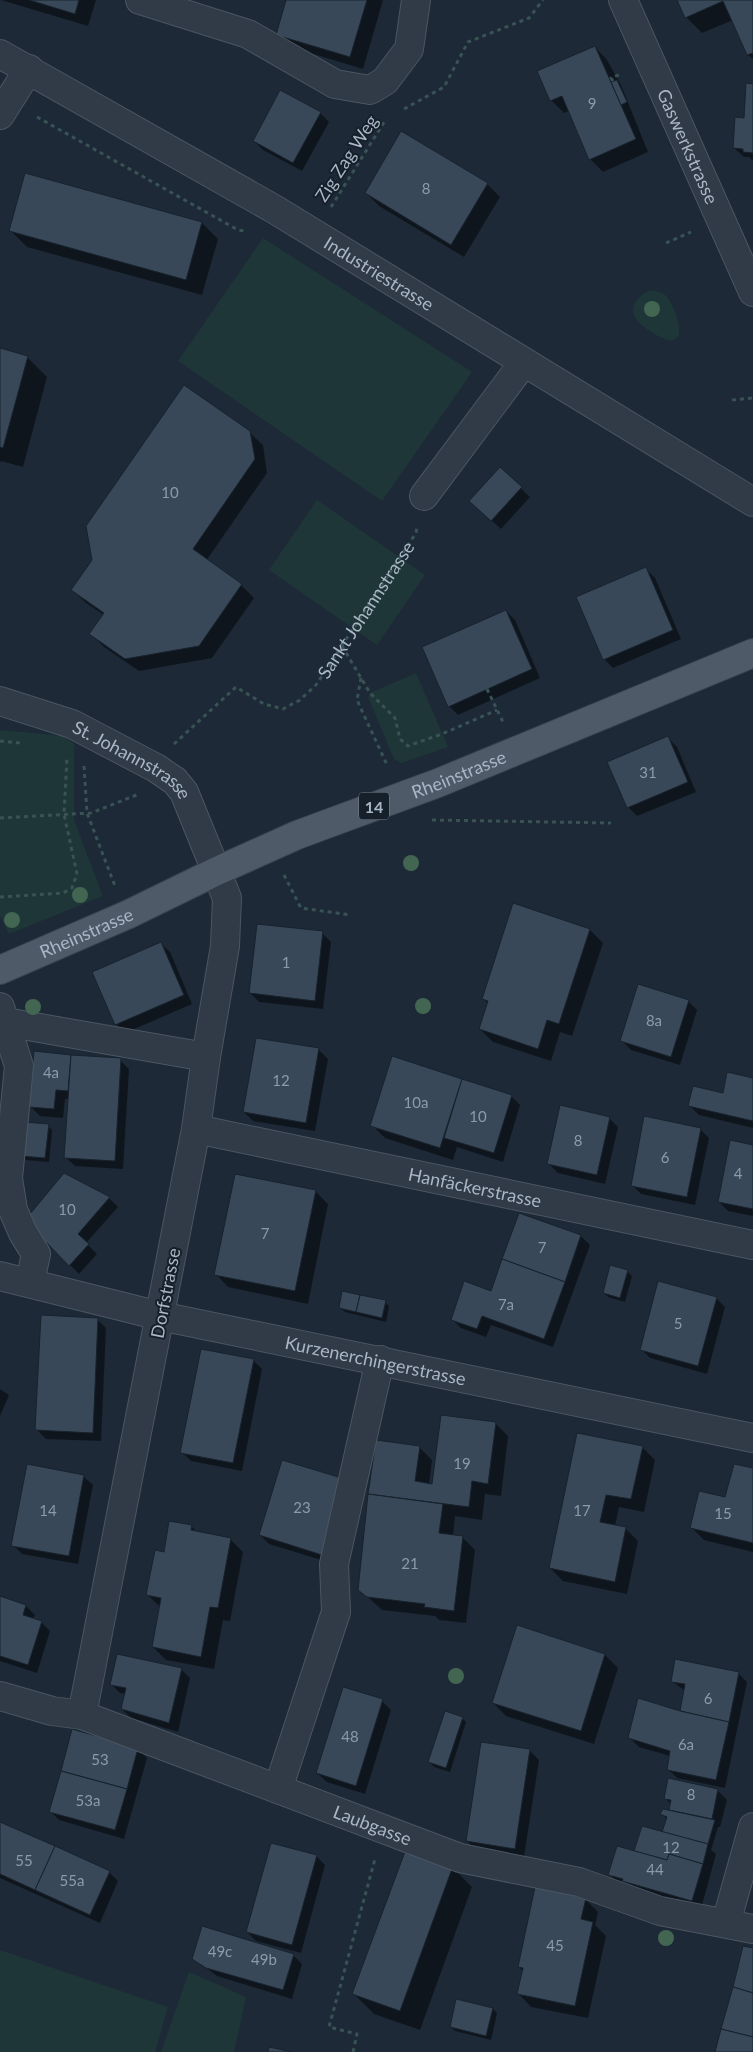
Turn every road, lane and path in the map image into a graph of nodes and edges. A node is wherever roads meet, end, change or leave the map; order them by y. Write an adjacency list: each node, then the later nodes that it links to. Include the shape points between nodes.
1 (140, 0): 2 (street, via 248,34 335,84 370,90 385,80 409,49)
2 (416, 0)
3 (543, 0): 8 (path, Zig Zag Weg, via 529,18 468,42 444,87)
4 (623, 0): 14 (street, Gaswerkstrasse)
5 (0, 54): 6 (street, Industriestrasse)
6 (29, 69): 7 (street); 12 (street, Industriestrasse)
7 (4, 108): 11 (path, via 238,230)
8 (401, 110)
9 (393, 115): 12 (path, Zig Zag Weg, via 384,120)
10 (697, 230): 13 (path)
11 (251, 231)
12 (314, 233): 15 (street, Industriestrasse)
13 (666, 243)
14 (753, 292)
15 (524, 362): 18 (street); 19 (street, Industriestrasse)
16 (753, 398): 17 (path)
17 (732, 400)
18 (424, 496): 20 (path, Sankt Johannstrasse, via 416,533)
19 (753, 502)
20 (342, 646): 22 (path); 31 (path, Sankt Johannstrasse, via 316,685 283,710 264,704 236,687 178,739)
21 (753, 652): 38 (main road, Rheinstrasse / 14, via 438,783 297,835)
22 (361, 678): 25 (path, via 370,694 395,718 400,739 408,746); 32 (path, via 357,700)
23 (487, 689): 25 (path)
24 (0, 701): 31 (street, St. Johannstrasse, via 72,724)
25 (497, 710): 26 (path)
26 (504, 724)
27 (0, 741): 28 (path)
28 (29, 744)
29 (68, 749): 34 (path)
30 (83, 760): 33 (path)
31 (166, 775): 33 (path); 38 (street, St. Johannstrasse, via 184,792)
32 (391, 775)
33 (87, 813): 34 (path); 40 (path)
34 (64, 814): 35 (path); 41 (path, via 76,874 72,888 64,893)
35 (0, 818)
36 (422, 820): 37 (path)
37 (611, 823)
38 (217, 871): 43 (main road, Rheinstrasse / 14, via 130,914); 45 (street, Dorfstrasse, via 227,898 225,946)
39 (284, 874): 42 (path, via 301,908)
40 (118, 894)
41 (0, 897)
42 (351, 915)
43 (0, 970)
44 (3, 1015): 45 (street); 49 (street, via 19,1066 8,1178 13,1210 36,1254)
45 (206, 1057): 46 (street, Dorfstrasse)
46 (196, 1129): 47 (street, Hanfäckerstrasse); 50 (street, Dorfstrasse)
47 (753, 1245)
48 (0, 1276): 49 (street, Kurzenerchingerstrasse)
49 (30, 1282): 50 (street, Kurzenerchingerstrasse)
50 (160, 1316): 51 (street, Kurzenerchingerstrasse); 54 (street, Dorfstrasse)
51 (380, 1360): 52 (street, Kurzenerchingerstrasse); 55 (street, via 334,1564 336,1612)
52 (753, 1438)
53 (0, 1696): 54 (street, Laubgasse, via 52,1711)
54 (82, 1715): 55 (street, Laubgasse)
55 (278, 1789): 57 (street, Laubgasse)
56 (753, 1827): 58 (street)
57 (383, 1829): 58 (street, Laubgasse, via 460,1858 579,1882 660,1911); 60 (path, via 329,2027 357,2034)
58 (726, 1923): 59 (street, Laubgasse)
59 (753, 1929)
60 (353, 2052)

